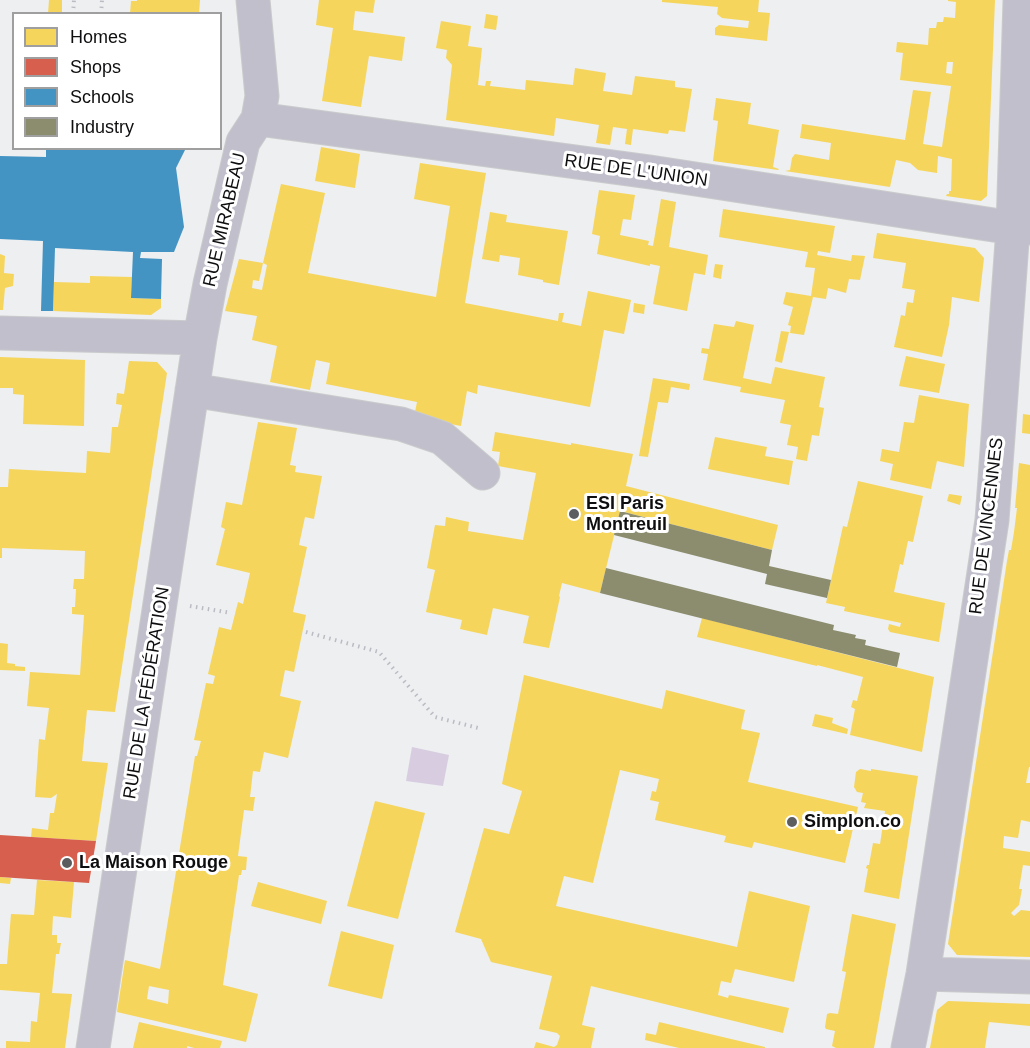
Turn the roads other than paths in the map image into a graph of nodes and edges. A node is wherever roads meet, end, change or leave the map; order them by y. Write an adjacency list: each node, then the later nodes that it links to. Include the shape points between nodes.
1 (253, 0): 3 (street, RUE MIRABEAU, via 262,96)
2 (1020, 0): 4 (street, RUE DE VINCENNES)
3 (258, 119): 4 (street, RUE DE L'UNION); 6 (street, RUE MIRABEAU, via 243,142)
4 (1022, 228): 9 (street, RUE DE VINCENNES, via 992,520)
5 (0, 333): 6 (street)
6 (200, 338): 7 (street, RUE DE LA FÉDÉRATION)
7 (192, 390): 8 (street, via 401,424 442,438); 11 (street, RUE DE LA FÉDÉRATION)
8 (483, 473)
9 (923, 974): 10 (street); 12 (street, RUE DE VINCENNES)
10 (1030, 977)
11 (93, 1048)
12 (908, 1048)

